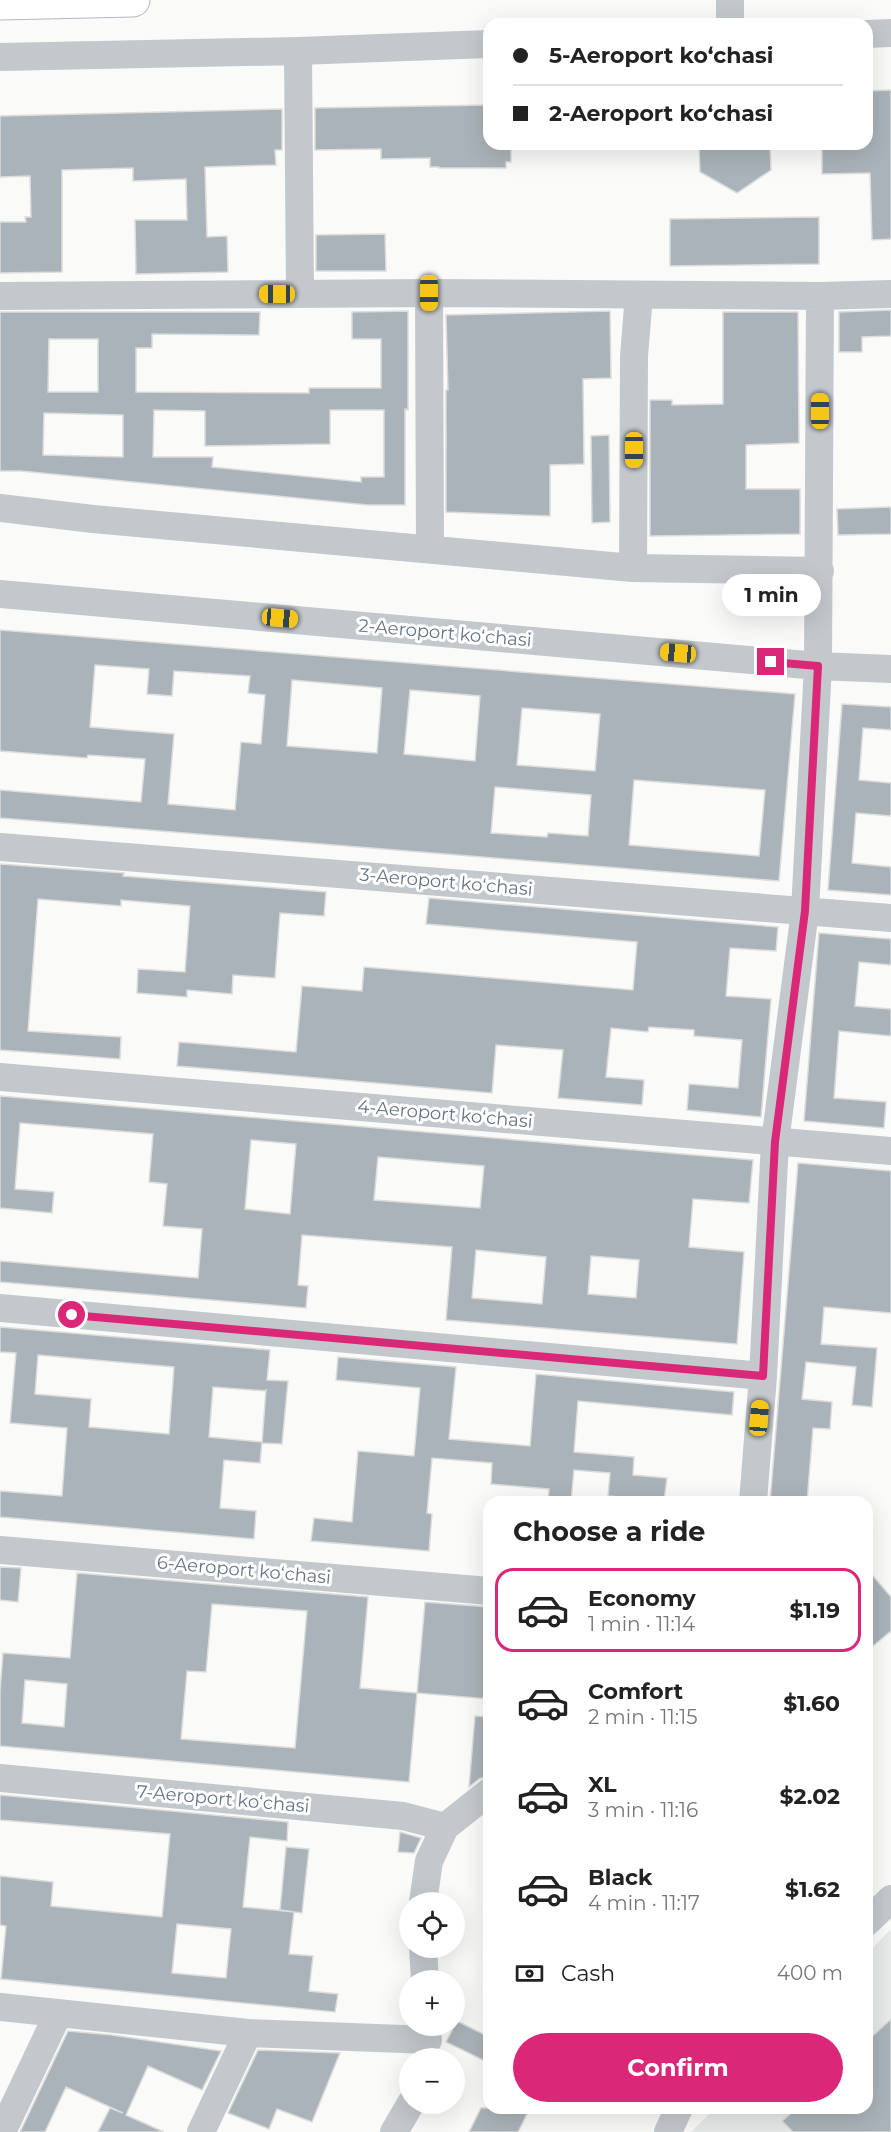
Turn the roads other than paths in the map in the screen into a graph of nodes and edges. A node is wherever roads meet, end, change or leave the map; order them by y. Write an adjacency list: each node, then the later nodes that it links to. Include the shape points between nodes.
1 (134, 0): 3 (highway)
2 (730, 0): 4 (street)
3 (0, 3)
4 (730, 18)
5 (891, 33): 6 (street)
6 (873, 34)
7 (483, 44): 8 (street)
8 (298, 51): 9 (street); 10 (street)
9 (0, 57)
10 (300, 293): 11 (street); 14 (street)
11 (429, 293): 13 (street); 17 (street)
12 (891, 294): 15 (street)
13 (639, 295): 15 (street); 18 (street, via 634,356)
14 (0, 296)
15 (820, 296): 19 (street)
16 (0, 508): 17 (street)
17 (430, 549): 18 (street)
18 (633, 568): 19 (street)
19 (820, 572): 21 (street)
20 (0, 594): 21 (street, 2-Aeroport koʻchasi)
21 (818, 666): 22 (street, 2-Aeroport koʻchasi); 24 (street)
22 (891, 669)
23 (0, 847): 24 (street, 3-Aeroport koʻchasi)
24 (805, 911): 25 (street, 3-Aeroport koʻchasi); 27 (street)
25 (891, 918)
26 (0, 1077): 27 (street, 4-Aeroport koʻchasi)
27 (775, 1142): 28 (street, 4-Aeroport koʻchasi); 30 (street)
28 (891, 1151)
29 (0, 1308): 30 (street)
30 (763, 1376): 31 (street)
31 (753, 1496)
32 (0, 1550): 33 (street, 6-Aeroport koʻchasi)
33 (483, 1590)
34 (0, 1778): 36 (street, 7-Aeroport koʻchasi, via 403,1816)
35 (483, 1797): 36 (street)
36 (445, 1827): 37 (street, via 429,1861)
37 (424, 1892)
38 (891, 1899): 39 (street)
39 (873, 1916)
40 (0, 2007): 41 (street)
41 (58, 2014): 42 (street); 46 (street)
42 (248, 2033): 43 (street); 47 (street)
43 (426, 2041)
44 (405, 2114): 48 (street)
45 (676, 2114): 49 (street)
46 (2, 2132)
47 (201, 2132)
48 (394, 2132)
49 (668, 2132)

